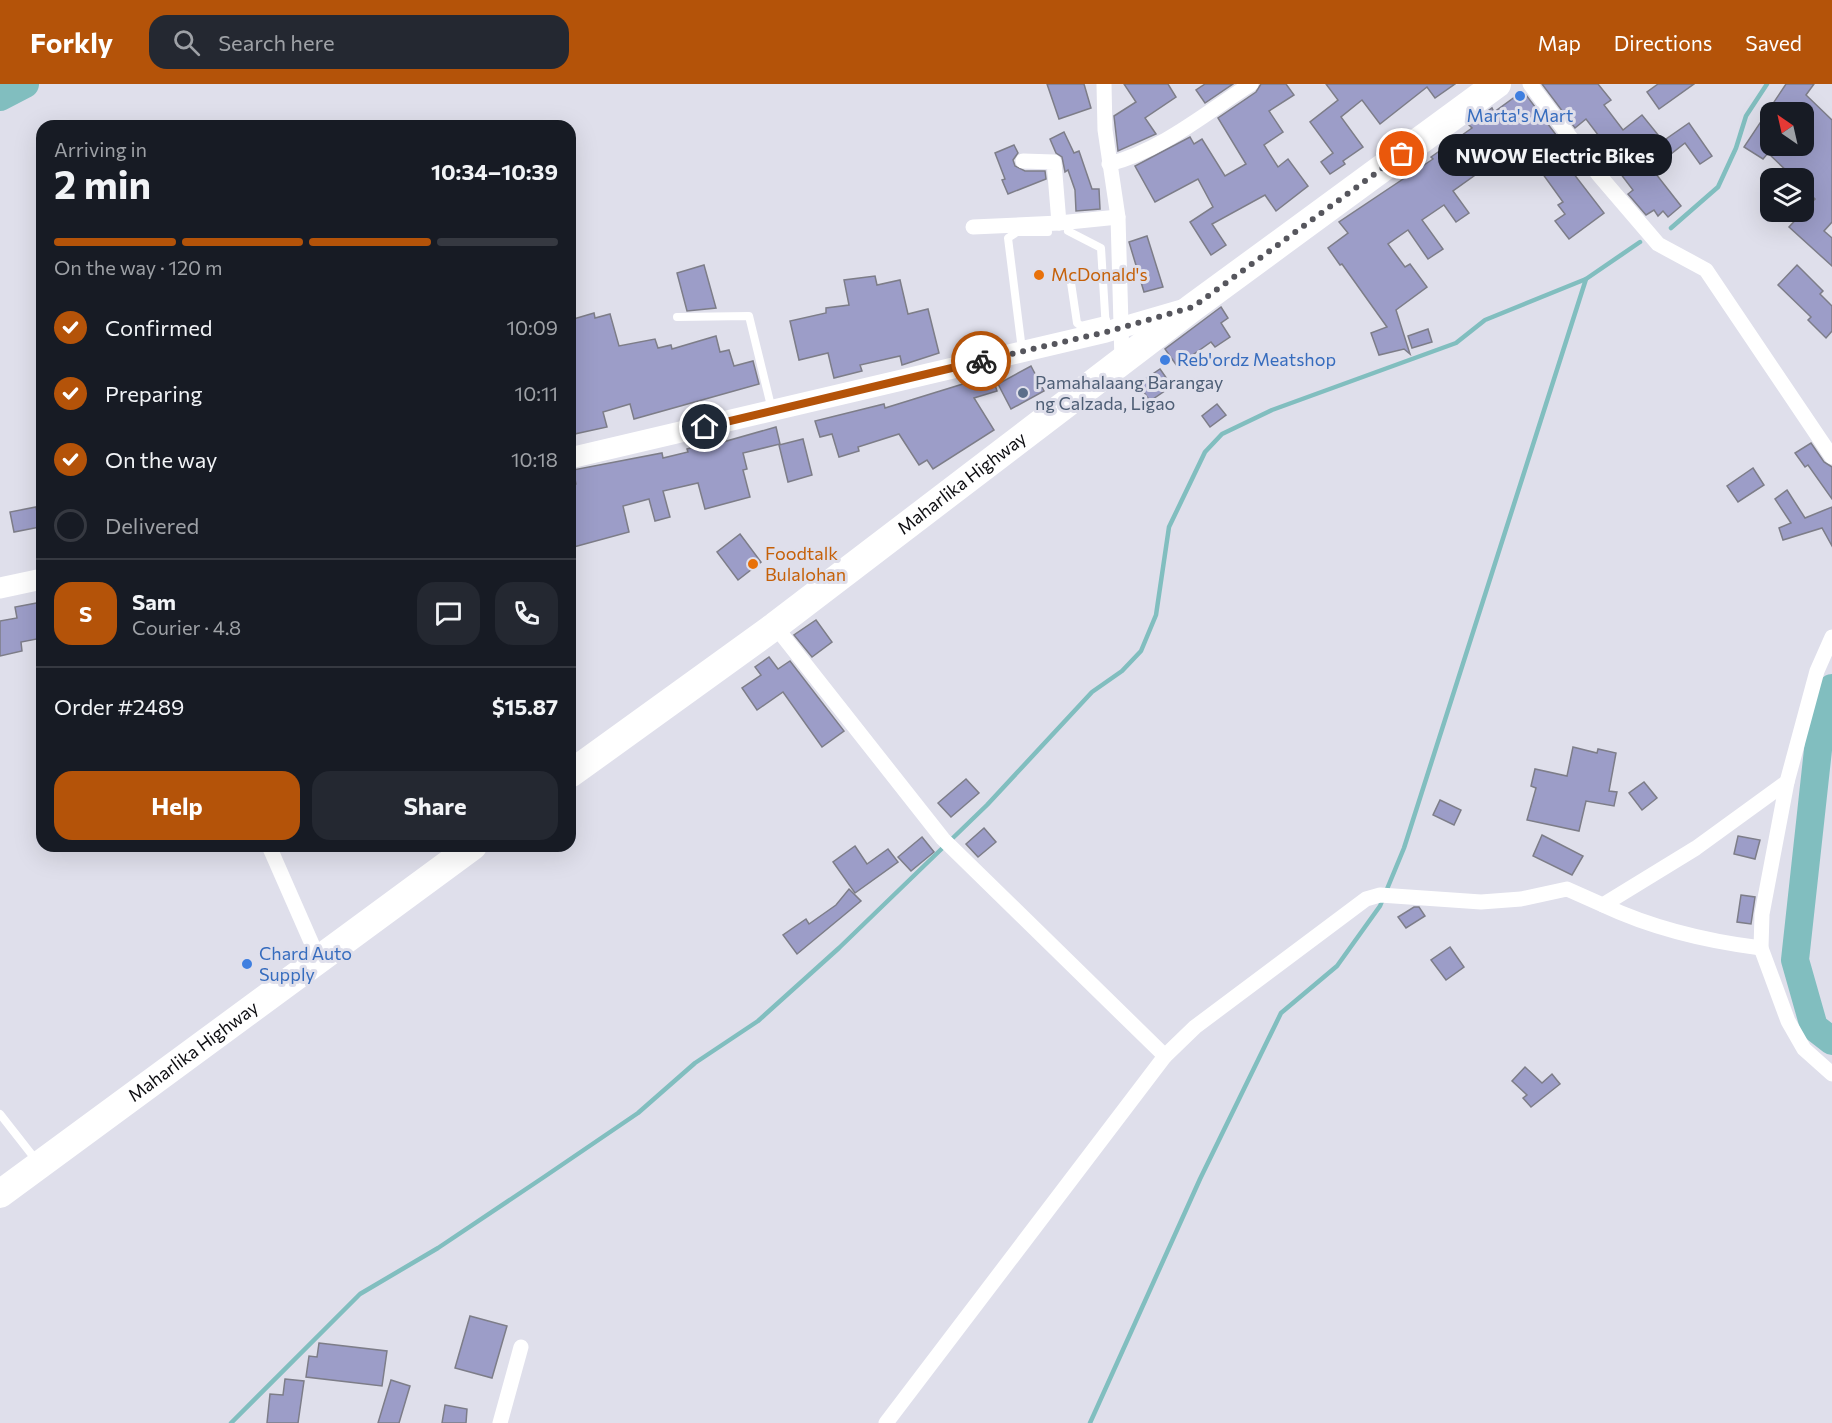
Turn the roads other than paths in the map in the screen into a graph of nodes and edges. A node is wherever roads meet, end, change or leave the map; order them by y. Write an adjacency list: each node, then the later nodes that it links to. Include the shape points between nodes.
1 (1104, 84): 6 (street)
2 (1251, 84): 6 (street, via 1166,139)
3 (1497, 84): 11 (highway, Maharlika Highway)
4 (1530, 84): 18 (street, via 1598,174 1658,244 1706,270)
5 (1023, 162): 9 (street, via 1054,162)
6 (1109, 164): 7 (street)
7 (1118, 217): 9 (street); 13 (street)
8 (973, 227): 9 (street)
9 (1058, 229): 13 (lane, via 1101,248); 14 (lane, via 1017,232 1008,238)
10 (1070, 276): 13 (lane, via 1077,323)
11 (1193, 307): 13 (main road); 15 (highway, Maharlika Highway)
12 (677, 317): 16 (lane, via 749,316)
13 (1112, 326): 14 (main road); 15 (street)
14 (1022, 351): 16 (main road)
15 (1122, 361): 21 (highway, Maharlika Highway)
16 (773, 411): 17 (main road)
17 (576, 457)
18 (1832, 457)
19 (36, 580): 20 (main road)
20 (0, 588)
21 (775, 626): 23 (highway, Maharlika Highway); 30 (street, via 943,839)
22 (1832, 637): 24 (street, via 1817,671)
23 (576, 770)
24 (1787, 782): 27 (street, via 1696,848); 28 (street, via 1762,914)
25 (272, 852): 29 (street)
26 (465, 852): 29 (highway, Maharlika Highway)
27 (1603, 905): 28 (street, via 1640,922 1704,941); 30 (street, via 1568,889 1481,902 1380,895 1366,898 1195,1027)
28 (1761, 948): 31 (street, via 1788,1021 1804,1049)
29 (319, 960): 33 (highway, Maharlika Highway)
30 (1165, 1056): 37 (street)
31 (1832, 1074)
32 (0, 1114): 33 (lane)
33 (40, 1166): 34 (highway, Maharlika Highway)
34 (0, 1194)
35 (520, 1347): 36 (street)
36 (500, 1423)
37 (886, 1423)

